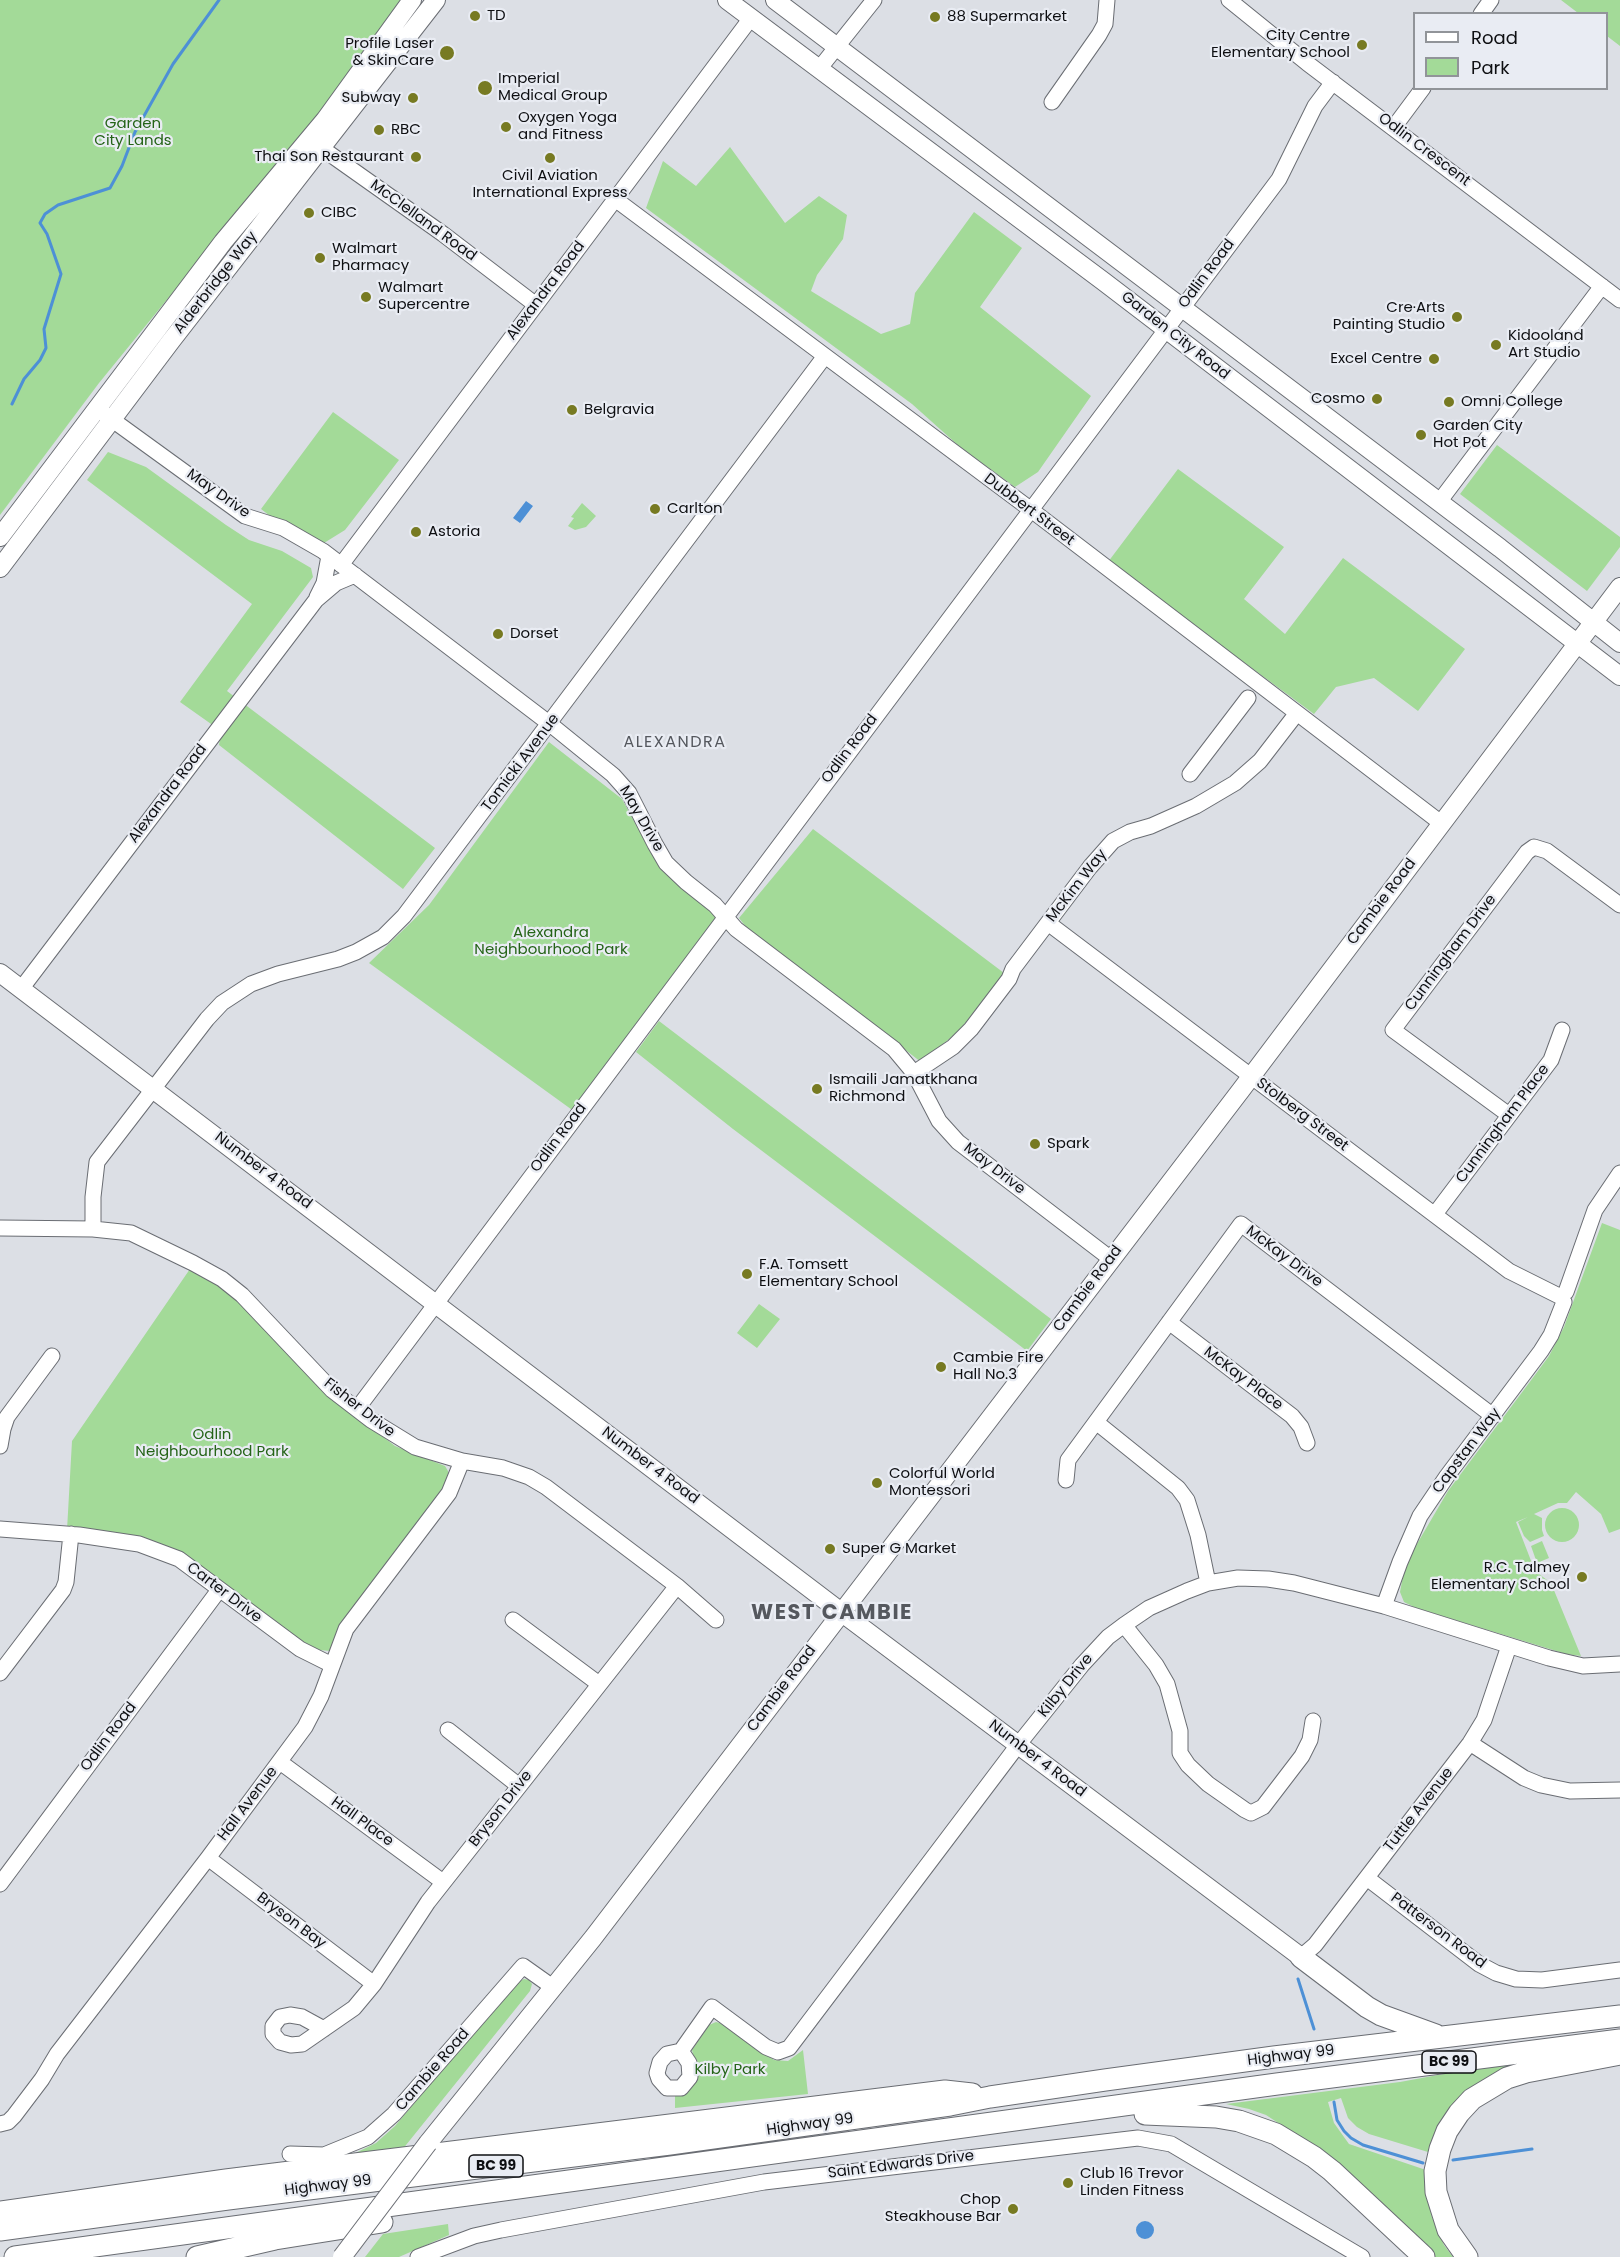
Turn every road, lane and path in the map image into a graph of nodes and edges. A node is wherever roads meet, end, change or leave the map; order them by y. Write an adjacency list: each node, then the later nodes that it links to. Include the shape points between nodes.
1 (412, 0): 15 (main road, Alderbridge Way)
2 (436, 0): 15 (main road, Alderbridge Way)
3 (728, 0): 8 (main road, Garden City Road)
4 (775, 0): 9 (main road, Garden City Road)
5 (874, 0): 9 (street)
6 (1107, 0): 13 (street, via 1105,24)
7 (1229, 0): 11 (street, Odlin Crescent)
8 (751, 18): 10 (main road, Garden City Road); 16 (street, Alexandra Road)
9 (837, 47): 10 (street); 20 (main road, Garden City Road)
10 (819, 69): 21 (main road, Garden City Road)
11 (1334, 82): 14 (street, Odlin Crescent); 20 (street, Odlin Road, via 1315,106 1279,179)
12 (1422, 90): 14 (street)
13 (1052, 102)
14 (1394, 127): 17 (street, Odlin Crescent)
15 (315, 144): 19 (street, McClelland Road); 23 (main road, Alderbridge Way)
16 (615, 199): 19 (street, Alexandra Road); 22 (street, Dubbert Street)
17 (1602, 286): 18 (street, Odlin Crescent); 24 (street)
18 (1620, 300)
19 (536, 305): 27 (street, Alexandra Road)
20 (1181, 307): 21 (street, Odlin Road); 24 (main road, Garden City Road)
21 (1165, 329): 25 (street, Odlin Road); 34 (main road, Garden City Road)
22 (825, 356): 25 (street, Dubbert Street); 38 (street, Tomicki Avenue)
23 (105, 414): 26 (main road, Alderbridge Way); 27 (street, May Drive, via 245,516 283,528); 28 (main road, Alderbridge Way)
24 (1439, 502): 32 (main road, Garden City Road)
25 (1030, 509): 37 (street, Dubbert Street); 42 (street, Odlin Road)
26 (0, 537)
27 (335, 560): 29 (street, May Drive); 31 (street, Alexandra Road)
28 (0, 568)
29 (355, 575): 31 (street, Alexandra Road, via 336,582); 38 (street, May Drive)
30 (1620, 587): 32 (main road, Cambie Road)
31 (316, 600): 45 (street, Alexandra Road)
32 (1593, 622): 33 (main road, Garden City Road); 34 (main road, Cambie Road)
33 (1620, 643)
34 (1577, 644): 35 (main road, Garden City Road); 40 (main road, Cambie Road)
35 (1620, 676)
36 (1248, 698): 39 (street)
37 (1297, 713): 40 (street, Dubbert Street); 43 (street, McKim Way, via 1260,761 1235,783 1196,806 1113,842)
38 (550, 724): 42 (street, May Drive, via 613,775 629,793 666,862); 49 (street, Tomicki Avenue, via 404,916 383,937 338,959 278,974 236,992 207,1019)
39 (1190, 774)
40 (1442, 823): 48 (main road, Cambie Road)
41 (1620, 905): 50 (street, Cunningham Drive, via 1547,851 1534,847 1394,1030)
42 (725, 916): 47 (street, May Drive, via 736,929 894,1049); 57 (street, Odlin Road)
43 (1048, 923): 47 (street, McKim Way, via 970,1029 953,1047); 48 (street, Stolberg Street)
44 (0, 973): 45 (main road, Number 4 Road)
45 (21, 989): 49 (main road, Number 4 Road)
46 (1562, 1030): 50 (street, Cunningham Place, via 1551,1060)
47 (914, 1073): 55 (street, May Drive, via 939,1121 958,1142)
48 (1251, 1077): 52 (street, Stolberg Street); 55 (main road, Cambie Road)
49 (153, 1088): 54 (street, Tomicki Avenue, via 97,1162); 57 (main road, Number 4 Road)
50 (1509, 1115): 52 (street, Cunningham Place)
51 (1620, 1173): 56 (street, Capstan Way, via 1595,1210)
52 (1435, 1214): 56 (street, Stolberg Street, via 1509,1271)
53 (0, 1228): 54 (street, Fisher Drive)
54 (93, 1229): 60 (street, Fisher Drive, via 142,1237 222,1279 259,1312 332,1390)
55 (1111, 1259): 73 (main road, Cambie Road)
56 (1564, 1297): 61 (street, Capstan Way, via 1551,1335)
57 (435, 1303): 60 (street, Odlin Road); 73 (main road, Number 4 Road)
58 (1169, 1322): 61 (street, McKay Drive, via 1241,1224); 62 (street, McKay Drive); 63 (street, McKay Place, via 1292,1416)
59 (52, 1356): 64 (street, via 7,1417)
60 (357, 1409): 65 (street, Fisher Drive, via 404,1442)
61 (1493, 1416): 72 (street, Capstan Way, via 1420,1516)
62 (1096, 1422): 66 (street, McKay Drive, via 1068,1460); 69 (street, via 1173,1483 1187,1500)
63 (1307, 1443)
64 (0, 1446)
65 (462, 1461): 70 (street, Fisher Drive, via 529,1477); 79 (street, Hall Avenue, via 449,1493 346,1629)
66 (1066, 1480)
67 (0, 1529): 68 (street, Carter Drive)
68 (71, 1534): 71 (street, Carter Drive, via 139,1544 179,1558); 80 (street, via 63,1590)
69 (1208, 1583): 72 (street, Kilby Drive, via 1268,1579); 76 (street, Kilby Drive, via 1162,1601)
70 (676, 1586): 75 (street, Fisher Drive); 81 (street, Bryson Drive)
71 (219, 1590): 79 (street, Carter Drive, via 300,1649); 92 (street, Odlin Road)
72 (1384, 1606): 77 (street, Kilby Drive)
73 (841, 1612): 85 (main road, Number 4 Road); 96 (main road, Cambie Road)
74 (513, 1620): 81 (street)
75 (716, 1620)
76 (1124, 1625): 82 (street, via 1167,1684 1180,1731 1180,1753 1208,1784 1245,1810 1251,1813 1263,1807 1302,1756); 85 (street, Kilby Drive, via 1093,1653)
77 (1509, 1646): 78 (street, Kilby Drive, via 1583,1666); 84 (street, Tuttle Avenue, via 1484,1719)
78 (1620, 1664)
79 (332, 1665): 86 (street, Hall Avenue, via 305,1727)
80 (0, 1673)
81 (599, 1684): 87 (street, Bryson Drive)
82 (1313, 1721)
83 (448, 1730): 87 (street)
84 (1470, 1743): 88 (street, via 1541,1785 1570,1791); 90 (street, Tuttle Avenue)
85 (1018, 1745): 93 (main road, Number 4 Road); 101 (street, Kilby Drive, via 789,2049 778,2052 766,2047 712,2007)
86 (280, 1762): 89 (street, Hall Avenue); 91 (street, Hall Place)
87 (519, 1786): 91 (street, Bryson Drive)
88 (1620, 1790)
89 (207, 1858): 95 (street, Bryson Bay); 104 (street, Hall Avenue, via 14,2116)
90 (1367, 1878): 93 (street, Tuttle Avenue, via 1311,1950); 94 (street, Patterson Road, via 1496,1973 1542,1980)
91 (443, 1882): 95 (street, Bryson Drive)
92 (0, 1884)
93 (1300, 1957): 99 (highway, via 1366,2007)
94 (1620, 1970)
95 (374, 1984): 98 (street, Bryson Drive, via 354,2008)
96 (554, 1988): 105 (street, Cambie Road, via 523,1966 394,2114 368,2137 324,2155); 110 (main road, Cambie Road, bridge, via 428,2143)
97 (1620, 2016): 99 (highway, Highway 99 / BC 99)
98 (324, 2029)
99 (1442, 2037): 107 (highway, Highway 99 / BC 99, via 990,2097 934,2092 226,2180)
100 (1620, 2040): 103 (highway, Highway 99 / BC 99)
101 (681, 2051)
102 (1620, 2054): 114 (highway, via 1507,2078 1472,2099 1459,2113 1440,2149 1436,2192 1448,2230)
103 (1075, 2113): 106 (highway, Highway 99 / BC 99); 113 (highway, via 1216,2117 1276,2134 1332,2171)
104 (0, 2124)
105 (290, 2154)
106 (687, 2165): 108 (highway, Highway 99 / BC 99); 109 (highway, via 653,2179 275,2239)
107 (0, 2216)
108 (15, 2257)
109 (197, 2257)
110 (342, 2257)
111 (418, 2257): 112 (street, Saint Edwards Drive, via 501,2230 764,2182 1138,2138 1171,2144)
112 (1362, 2257)
113 (1424, 2257)
114 (1467, 2257)

